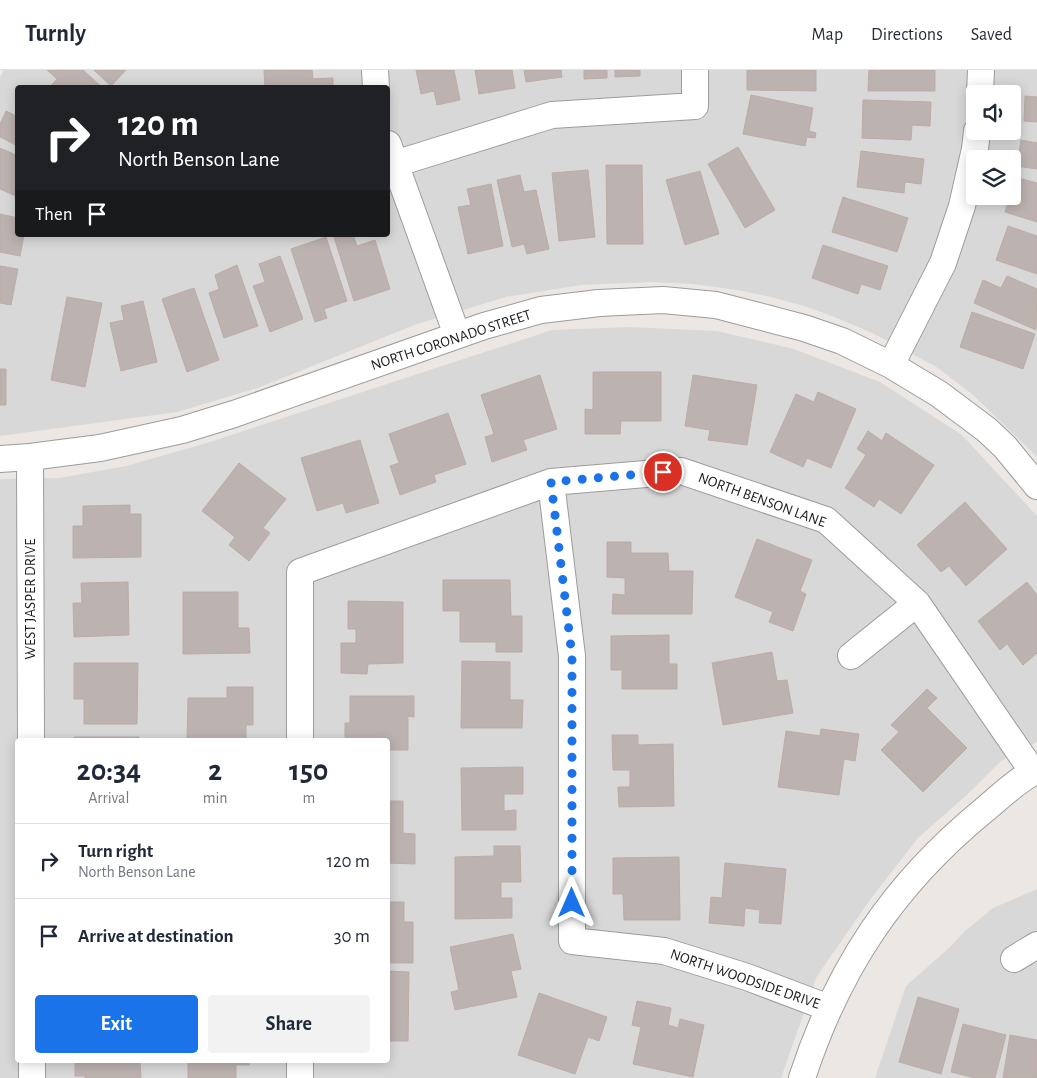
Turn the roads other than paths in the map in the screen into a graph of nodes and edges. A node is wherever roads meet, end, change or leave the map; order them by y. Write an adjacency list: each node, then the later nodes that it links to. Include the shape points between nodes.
1 (374, 70): 4 (street)
2 (695, 70): 7 (street, via 695,106 552,115)
3 (981, 70): 5 (street)
4 (376, 85)
5 (980, 85)
6 (976, 140): 9 (street, via 962,206 944,263)
7 (390, 158): 8 (street)
8 (457, 335): 9 (street, NORTH CORONADO STREET, via 542,310 663,300 716,305 804,328 842,341); 10 (street, NORTH CORONADO STREET, via 182,430 100,448)
9 (891, 365): 13 (street, NORTH CORONADO STREET, via 939,394 987,430)
10 (30, 457): 11 (street, NORTH CORONADO STREET); 16 (street, WEST JASPER DRIVE)
11 (0, 459)
12 (551, 482): 14 (street, NORTH BENSON LANE, via 681,471 826,520); 17 (street, NORTH BENSON LANE, via 300,572); 21 (street, NORTH WOODSIDE DRIVE, via 572,656 572,941 664,951 747,976)
13 (1037, 486)
14 (917, 603): 15 (street); 18 (street, NORTH BENSON LANE)
15 (851, 656)
16 (31, 738)
17 (300, 738)
18 (1035, 771): 21 (street, via 962,828 897,896 847,970)
19 (1037, 945): 20 (street)
20 (1014, 959)
21 (829, 1008): 26 (street)
22 (32, 1063): 24 (street)
23 (300, 1063): 25 (street)
24 (32, 1078)
25 (300, 1078)
26 (802, 1078)

